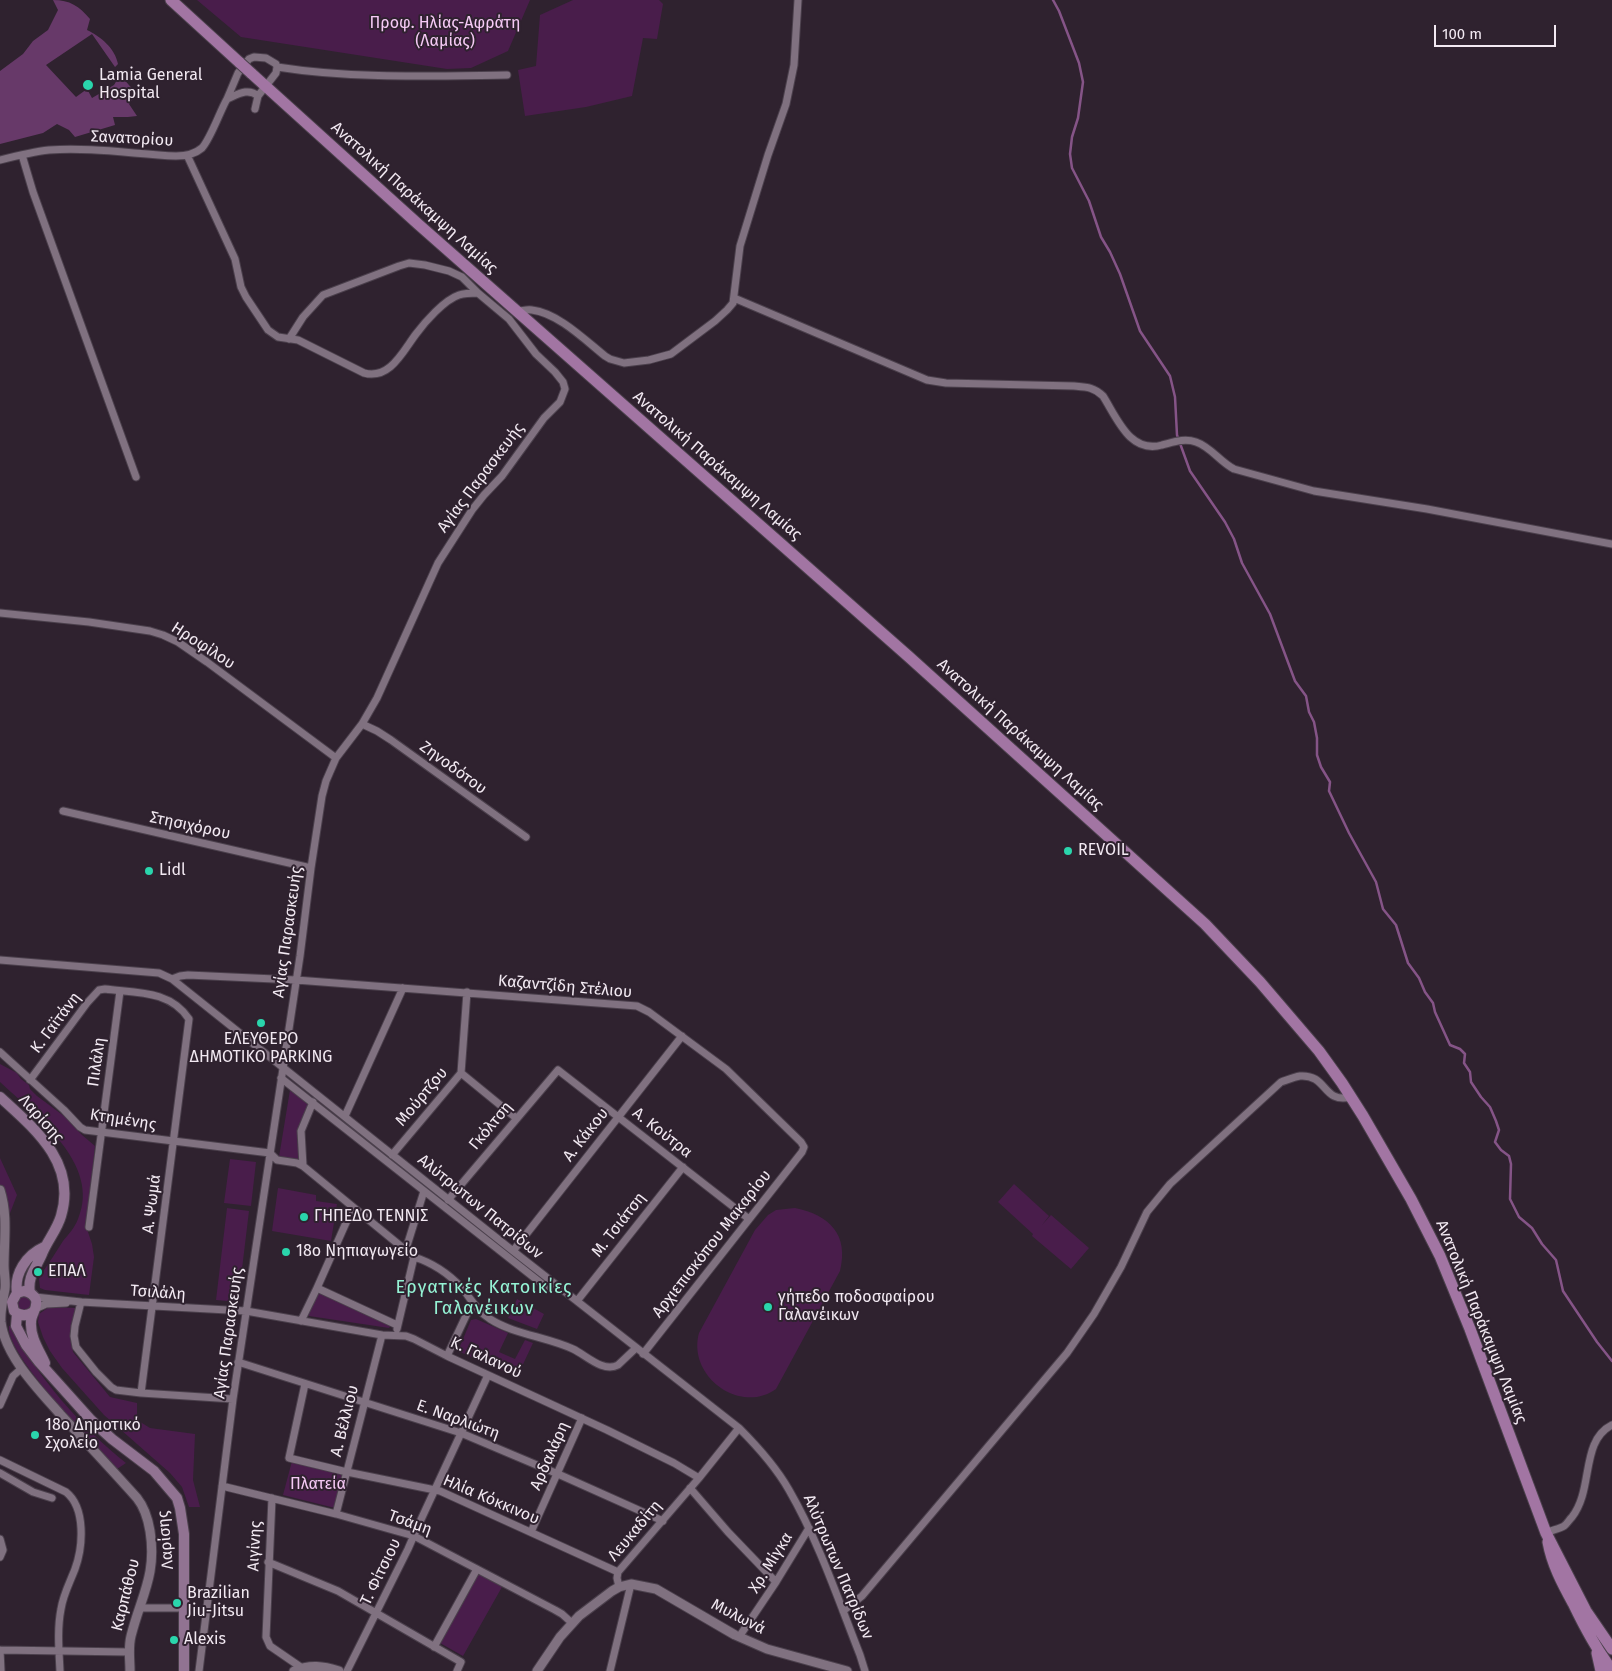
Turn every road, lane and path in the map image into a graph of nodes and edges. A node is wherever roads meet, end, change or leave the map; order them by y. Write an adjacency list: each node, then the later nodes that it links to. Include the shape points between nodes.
1 (171, 0): 5 (main road, Ανατολική Παράκαμψη Λαμίας, bridge)
2 (798, 0): 14 (street, via 794,65 786,104 740,246)
3 (277, 67): 4 (street, via 337,74); 5 (street); 7 (street, Σανατορίου, via 271,60 250,59 238,73)
4 (507, 75)
5 (266, 86): 6 (street); 12 (main road, Ανατολική Παράκαμψη Λαμίας)
6 (258, 96): 7 (street, via 249,91); 8 (street)
7 (227, 98): 10 (street, Σανατορίου, via 205,143 198,151)
8 (255, 109)
9 (22, 155): 10 (street, Σανατορίου, via 66,150); 11 (street, Σανατορίου); 17 (street)
10 (187, 155): 16 (street, via 235,259 247,300 270,333)
11 (0, 160)
12 (489, 286): 13 (street); 15 (main road, Ανατολική Παράκαμψη Λαμίας)
13 (480, 295): 16 (street, via 467,280 453,272 405,264 323,295); 16 (street, via 466,293 453,298 422,327 394,364 377,374 364,373 298,340); 20 (street, Αγίας Παρασκευής, via 509,319 536,354 555,372 563,382 564,394 452,539 438,562)
14 (734, 298): 15 (street, via 727,310 676,351 662,357 631,362 610,359 572,329 546,314); 18 (street, via 927,380 1092,388 1103,396 1132,438 1146,447 1190,440 1206,447 1234,469 1314,491)
15 (517, 311): 40 (main road, Ανατολική Παράκαμψη Λαμίας, via 1206,924 1286,1011)
16 (289, 339)
17 (136, 477)
18 (1612, 544)
19 (0, 613): 21 (street, Ηροφίλου, via 90,622 163,635 207,662)
20 (362, 724): 21 (street, Αγίας Παρασκευής); 23 (street, Ζηνοδότου, via 391,740)
21 (336, 758): 24 (street, Αγίας Παρασκευής, via 322,796)
22 (63, 810): 24 (street, Στησιχόρου)
23 (526, 837)
24 (311, 868): 27 (street, Αγίας Παρασκευής)
25 (0, 960): 26 (street, Αλύτρωτων Πατρίδων, via 158,973)
26 (172, 979): 27 (street, Καζαντζίδη Στέλιου, via 188,975); 34 (street, Αλύτρωτων Πατρίδων)
27 (296, 980): 28 (street, Καζαντζίδη Στέλιου); 34 (street, Αγίας Παρασκευής)
28 (403, 988): 30 (street, Καζαντζίδη Στέλιου); 42 (street)
29 (120, 991): 31 (street, Κ. Γαϊτάνη, via 167,999); 38 (street, Κ. Γαϊτάνη, via 99,990); 45 (street, Πιλάλη)
30 (466, 992): 32 (street, Καζαντζίδη Στέλιου, via 637,1006); 36 (street, Μούρτζου)
31 (189, 1019): 46 (street, Α. Ψωμά)
32 (682, 1036): 43 (street, Α. Κάκου); 47 (street, Καζαντζίδη Στέλιου, via 738,1079 801,1142)
33 (0, 1052): 38 (street, Κτημένης)
34 (282, 1066): 37 (street, Αγίας Παρασκευής); 42 (street, Αλύτρωτων Πατρίδων)
35 (556, 1071): 43 (street, Α. Κούτρα); 44 (street, Γκόλτση)
36 (461, 1073): 44 (street); 49 (street, Μούρτζου)
37 (281, 1078): 41 (street); 48 (street, Αγίας Παρασκευής)
38 (30, 1080): 45 (street, Κτημένης, via 80,1127 90,1132)
39 (0, 1097): 58 (main road, Λαρίσης, via 44,1140 56,1157 62,1174 63,1209 58,1226)
40 (1351, 1097): 109 (main road, Ανατολική Παράκαμψη Λαμίας, via 1411,1199 1440,1256 1486,1368); 121 (street, via 1337,1098 1329,1094 1323,1084 1307,1076 1282,1082 1170,1184 1147,1212 1121,1267 1067,1353 862,1596)
41 (313, 1102): 50 (street, via 301,1131); 53 (street)
42 (345, 1116): 49 (street, Αλύτρωτων Πατρίδων)
43 (619, 1116): 51 (street, Α. Κούτρα); 60 (street, Α. Κάκου)
44 (516, 1118): 54 (street, Γκόλτση)
45 (101, 1132): 46 (street, Κτημένης); 57 (street, Πιλάλη)
46 (174, 1141): 48 (street, Κτημένης); 71 (street, Α. Ψωμά)
47 (802, 1152): 56 (street, Αρχιεπισκόπου Μακαρίου)
48 (270, 1153): 50 (street, Κτημένης, via 277,1160); 73 (street, Αγίας Παρασκευής)
49 (392, 1154): 54 (street, Αλύτρωτων Πατρίδων)
50 (303, 1166): 55 (street)
51 (683, 1167): 56 (street, Α. Κούτρα); 67 (street, Μ. Τσιάτση)
52 (0, 1190): 63 (street, Καρπάθου, via 6,1221)
53 (424, 1191): 59 (street); 62 (street)
54 (448, 1200): 60 (street, Αλύτρωτων Πατρίδων)
55 (352, 1207): 59 (street); 64 (street)
56 (749, 1219): 80 (street, Αρχιεπισκόπου Μακαρίου)
57 (89, 1227)
58 (44, 1247): 65 (main road, Λαρίσης, via 30,1277); 69 (main road, Λαρίσης, via 34,1251 24,1265 16,1285)
59 (406, 1249): 61 (street)
60 (512, 1251): 67 (street, Αλύτρωτων Πατρίδων)
61 (414, 1257): 70 (street, via 439,1268 462,1288); 76 (street)
62 (546, 1287)
63 (5, 1288): 69 (street); 74 (street, Καρπάθου)
64 (317, 1288): 75 (street); 76 (street)
65 (32, 1295): 66 (street); 69 (main road, via 24,1291); 72 (main road, via 36,1303)
66 (70, 1301): 68 (street, Τσιλάλη); 72 (street, via 46,1304)
67 (577, 1301): 79 (street, Αλύτρωτων Πατρίδων)
68 (81, 1302): 71 (street, Τσιλάλη); 87 (street, via 74,1336 78,1351 110,1387)
69 (15, 1303): 72 (main road, via 25,1316); 74 (street); 84 (main road, Λαρίσης, via 16,1326 26,1345)
70 (472, 1303): 79 (street, via 495,1322 567,1347 602,1365 615,1366); 81 (street)
71 (153, 1306): 73 (street, Τσιλάλη); 87 (street, Α. Ψωμά)
72 (34, 1310): 84 (main road, Λαρίσης, via 30,1324)
73 (246, 1311): 75 (street, Κ. Γαλανού); 82 (street, Αγίας Παρασκευής)
74 (1, 1312): 83 (street, Καρπάθου, via 6,1341)
75 (301, 1320): 77 (street, Κ. Γαλανού)
76 (397, 1325): 78 (street)
77 (382, 1335): 78 (street, Κ. Γαλανού); 89 (street, Α. Βέλλιου)
78 (396, 1335): 81 (street, Κ. Γαλανού, via 414,1339)
79 (636, 1348): 80 (street, Αλύτρωτων Πατρίδων)
80 (643, 1354): 93 (street, Αλύτρωτων Πατρίδων)
81 (447, 1356): 85 (street, Κ. Γαλανού)
82 (238, 1362): 86 (street, Ε. Ναρλιώτη); 88 (street, Αγίας Παρασκευής)
83 (22, 1368): 90 (street, via 13,1376); 119 (street, Καρπάθου, via 143,1507 149,1526 152,1561)
84 (48, 1371): 120 (main road, Λαρίσης, via 91,1420 150,1467 175,1495 184,1534)
85 (488, 1375): 91 (street, Κ. Γαλανού); 94 (street, Τ. Φίτσιου)
86 (305, 1384): 89 (street, Ε. Ναρλιώτη); 96 (street, Ηλία Κόκκινου, via 289,1458)
87 (141, 1392): 88 (street)
88 (233, 1398): 100 (street, Αγίας Παρασκευής)
89 (364, 1402): 94 (street, Ε. Ναρλιώτη); 96 (street, Α. Βέλλιου)
90 (0, 1405)
91 (582, 1418): 98 (street, Αρδαλάρη); 99 (street, Κ. Γαλανού)
92 (1612, 1425): 109 (street, via 1598,1437 1591,1450 1584,1494 1578,1509 1565,1526)
93 (739, 1428): 99 (street, Λευκαδίτη); 107 (street, Αλύτρωτων Πατρίδων, via 784,1482)
94 (461, 1433): 98 (street, Ε. Ναρλιώτη); 102 (street, Τ. Φίτσιου)
95 (0, 1460): 129 (street, via 66,1492 77,1509 80,1551 61,1608)
96 (347, 1472): 102 (street, Ηλία Κόκκινου); 105 (street, Α. Βέλλιου)
97 (0, 1473): 103 (street, via 33,1492)
98 (558, 1474): 106 (street, Ε. Ναρλιώτη); 108 (street, Αρδαλάρη)
99 (699, 1478): 101 (street, Λευκαδίτη)
100 (222, 1486): 104 (street, Τσάμη); 138 (street, Αγίας Παρασκευής)
101 (690, 1488): 106 (street, Λευκαδίτη); 116 (street)
102 (434, 1490): 108 (street, Ηλία Κόκκινου); 110 (street, Τ. Φίτσιου)
103 (52, 1498)
104 (272, 1498): 105 (street, Τσάμη); 113 (street, Αιγίνης)
105 (336, 1514): 110 (street, Τσάμη)
106 (662, 1521): 115 (street, Λευκαδίτη)
107 (809, 1528): 116 (street, Χρ. Μίγκα); 121 (street, Αλύτρωτων Πατρίδων)
108 (531, 1532): 115 (street, Ηλία Κόκκινου)
109 (1546, 1533): 125 (main road, Ανατολική Παράκαμψη Λαμίας, via 1552,1561); 127 (main road, via 1586,1611)
110 (414, 1536): 114 (street, Τσάμη); 122 (street, Τ. Φίτσιου)
111 (0, 1539): 112 (street, via 3,1550)
112 (0, 1557)
113 (268, 1562): 122 (street, via 338,1591); 131 (street, Αιγίνης, via 266,1640)
114 (477, 1569): 123 (street, Τσάμη, via 562,1614); 126 (street)
115 (618, 1572): 118 (street, Λευκαδίτη)
116 (776, 1582): 124 (street, Χρ. Μίγκα)
117 (632, 1584): 118 (street, Μυλωνά); 124 (street, Μυλωνά, via 656,1589); 143 (street)
118 (619, 1587): 123 (street, Λευκαδίτη)
119 (140, 1608): 120 (street); 130 (street, Καρπάθου)
120 (184, 1608): 137 (main road, Λαρίσης)
121 (843, 1611): 145 (street, Αλύτρωτων Πατρίδων)
122 (376, 1614): 126 (street); 140 (street, Τ. Φίτσιου)
123 (572, 1623): 142 (street, Λευκαδίτη)
124 (739, 1637): 132 (street, Μυλωνά)
125 (1592, 1640): 133 (main road, Ανατολική Παράκαμψη Λαμίας); 146 (main road)
126 (434, 1647): 141 (street, via 461,1662)
127 (1612, 1649)
128 (0, 1650): 129 (street); 134 (street)
129 (59, 1650): 130 (street); 135 (street)
130 (129, 1652): 136 (street, Καρπάθου)
131 (298, 1669): 139 (street, via 320,1666)
132 (828, 1669): 144 (street, Μυλωνά)
133 (1612, 1670)
134 (1, 1671)
135 (60, 1671)
136 (130, 1671)
137 (184, 1671)
138 (200, 1671)
139 (339, 1671)
140 (347, 1671)
141 (457, 1671)
142 (538, 1671)
143 (610, 1671)
144 (847, 1671)
145 (865, 1671)
146 (1601, 1671)

